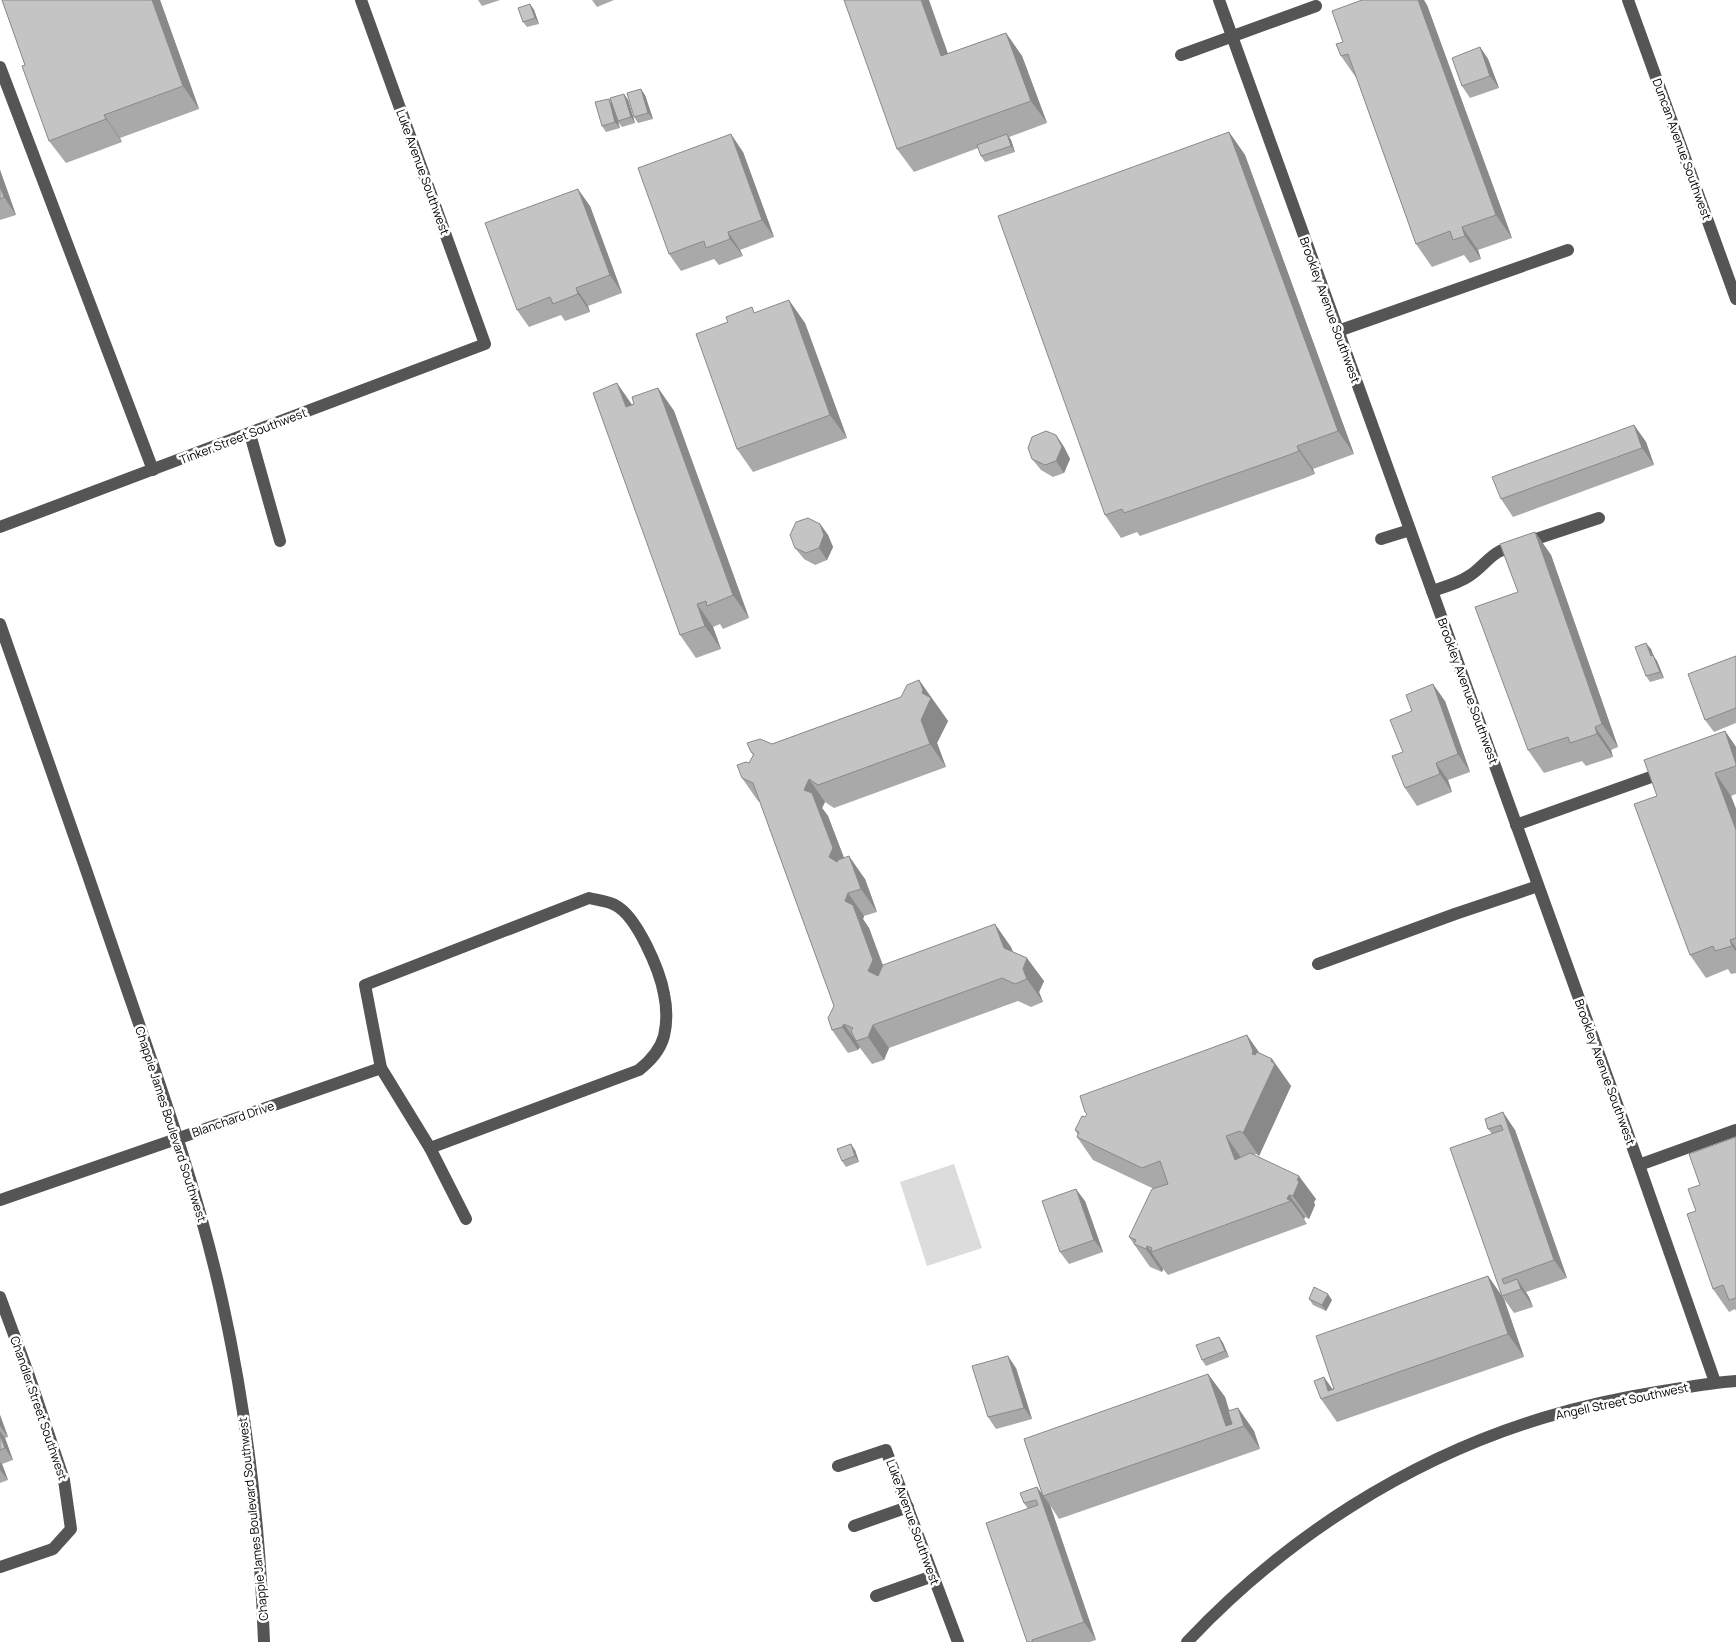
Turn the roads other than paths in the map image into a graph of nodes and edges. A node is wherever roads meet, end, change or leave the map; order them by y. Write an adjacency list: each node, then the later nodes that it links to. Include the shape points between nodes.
1 (360, 0): 11 (street, Luke Avenue Southwest)
2 (1219, 0): 5 (street, Brookley Avenue Southwest)
3 (1628, 0): 9 (street, Duncan Avenue Southwest)
4 (1316, 6): 5 (street)
5 (1232, 37): 6 (street); 10 (street, Brookley Avenue Southwest)
6 (1180, 55)
7 (0, 67): 13 (street)
8 (1568, 250): 10 (street)
9 (1736, 298)
10 (1338, 331): 16 (street, Brookley Avenue Southwest)
11 (485, 344): 12 (street, Tinker Street Southwest)
12 (250, 434): 13 (street, Tinker Street Southwest); 18 (street)
13 (153, 470): 15 (street, Tinker Street Southwest)
14 (1599, 518): 19 (street, via 1500,551 1468,577)
15 (0, 527)
16 (1410, 530): 17 (street); 19 (street, Brookley Avenue Southwest)
17 (1382, 539)
18 (280, 541)
19 (1432, 591): 22 (street, Brookley Avenue Southwest)
20 (0, 624): 27 (street, Chappie James Boulevard Southwest)
21 (1672, 769): 22 (street)
22 (1516, 825): 23 (street, Brookley Avenue Southwest)
23 (1538, 886): 24 (street); 29 (street, Brookley Avenue Southwest)
24 (1318, 964)
25 (381, 1068): 27 (street, Blanchard Drive); 28 (street); 28 (street, via 365,985 589,898 615,905 638,930 664,994 666,1017 663,1038 652,1058 639,1070)
26 (1736, 1130): 29 (street)
27 (178, 1138): 30 (street, Blanchard Drive); 41 (street, Chappie James Boulevard Southwest, via 215,1272 233,1358 246,1436)
28 (430, 1148): 31 (street)
29 (1638, 1165): 34 (street, Brookley Avenue Southwest)
30 (0, 1200)
31 (466, 1218)
32 (0, 1297): 38 (street, Chandler Street Southwest, via 64,1480 71,1529 53,1548)
33 (1736, 1381): 34 (street, Angell Street Southwest)
34 (1715, 1382): 43 (street, Angell Street Southwest, via 1545,1417 1489,1437 1406,1474 1295,1544 1228,1600)
35 (838, 1466): 36 (street, Luke Avenue Southwest, via 886,1450)
36 (908, 1507): 37 (street); 39 (street, Luke Avenue Southwest)
37 (854, 1526)
38 (0, 1567)
39 (933, 1576): 40 (street); 42 (street, Luke Avenue Southwest)
40 (876, 1596)
41 (264, 1642)
42 (958, 1642)
43 (1187, 1642)

